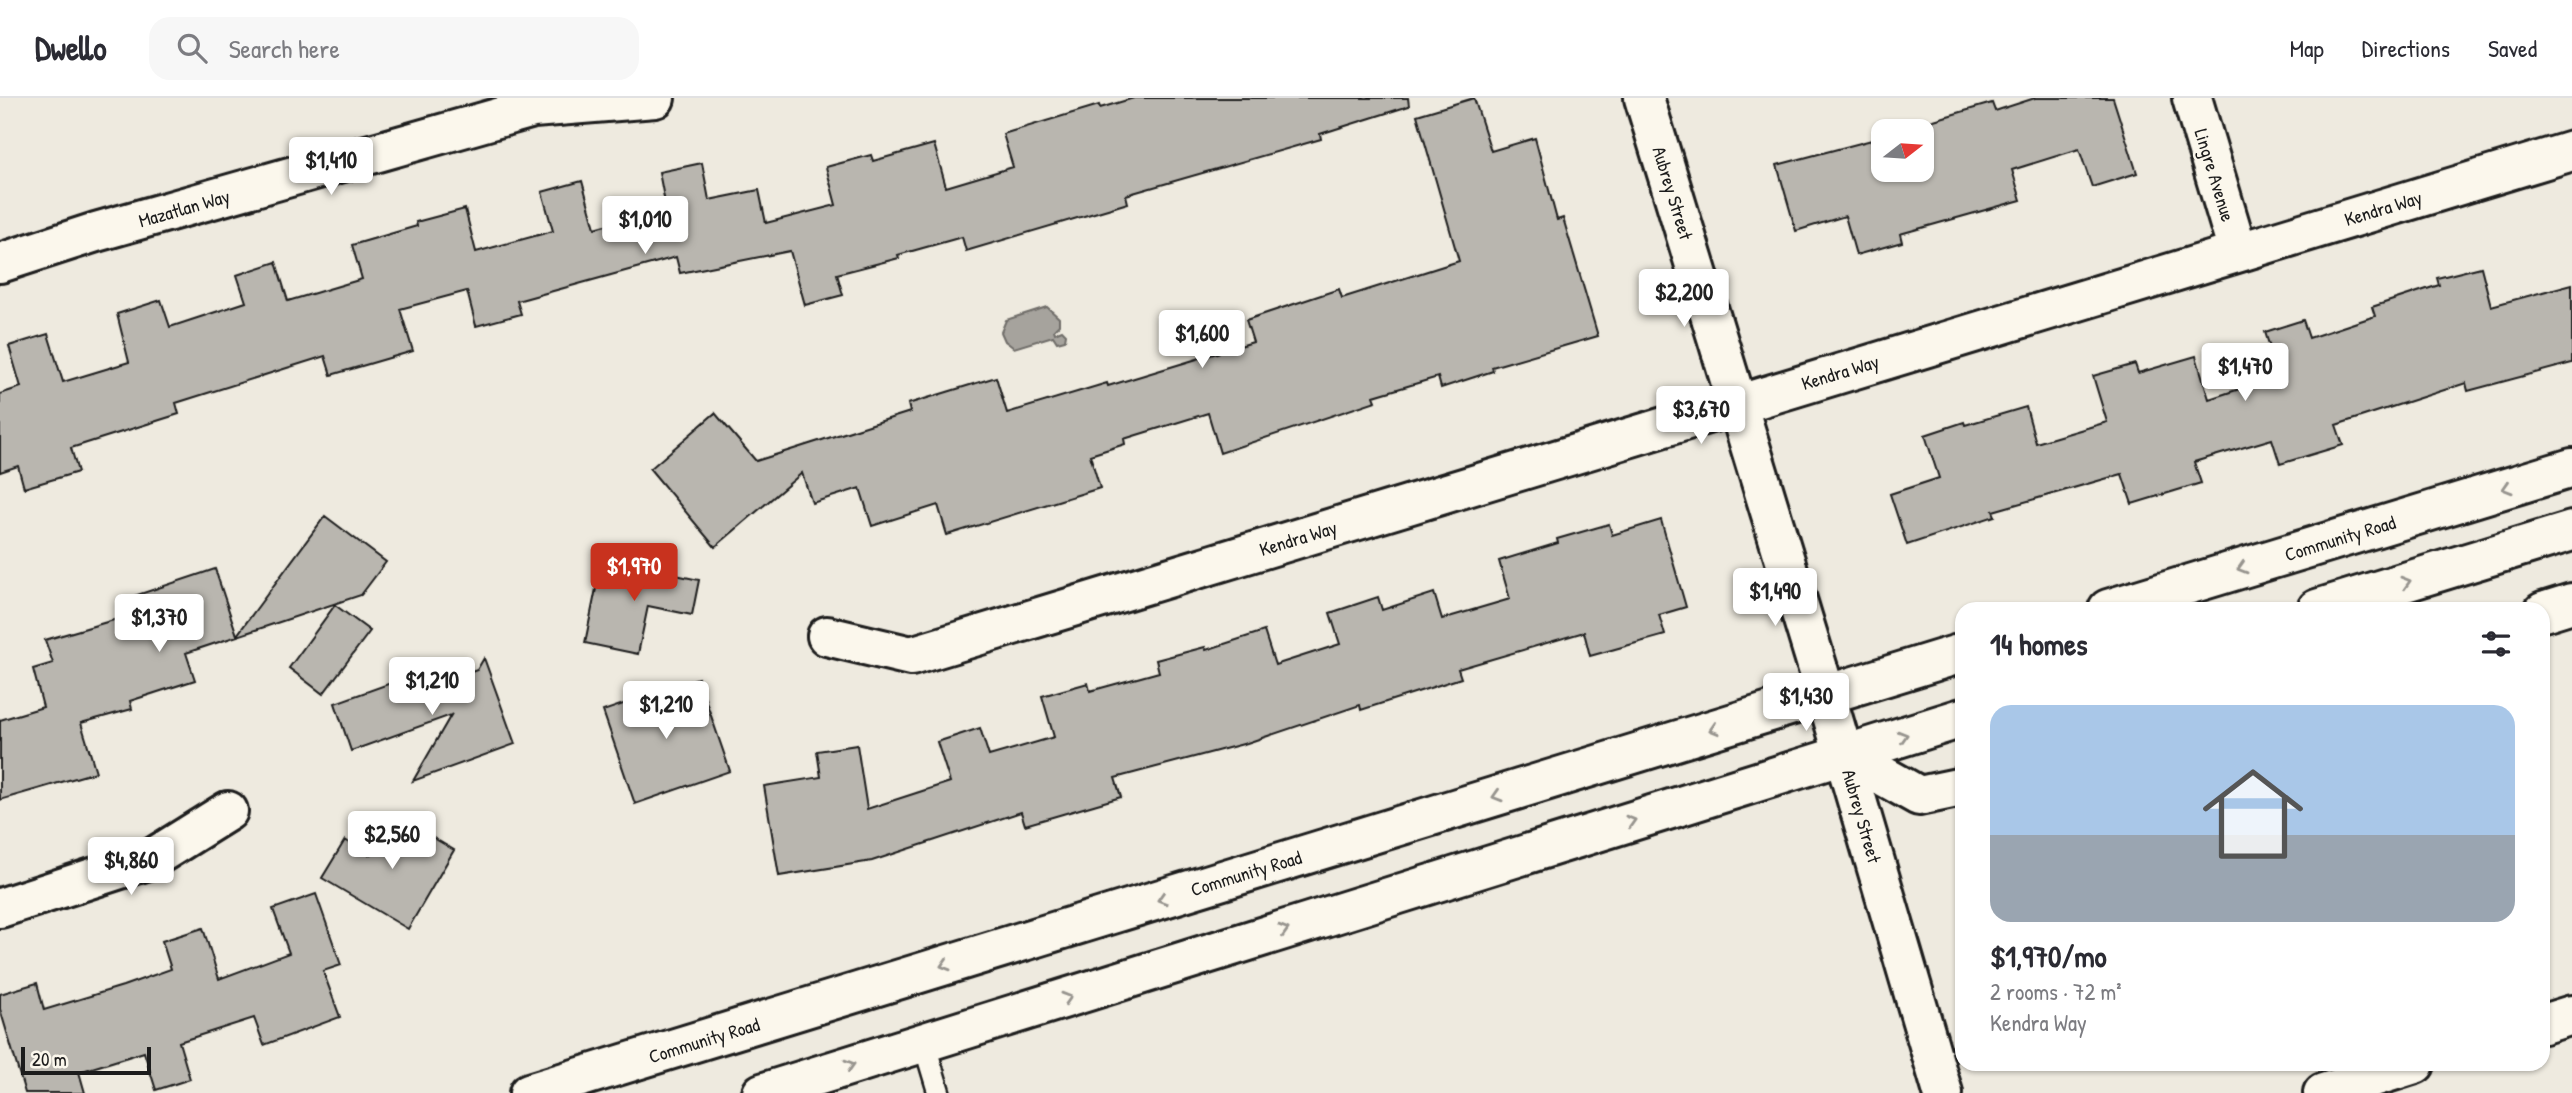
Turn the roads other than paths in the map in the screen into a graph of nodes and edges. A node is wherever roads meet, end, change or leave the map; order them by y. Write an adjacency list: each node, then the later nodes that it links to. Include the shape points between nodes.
1 (655, 98): 6 (street, Mazatlan Way, via 533,108)
2 (1644, 98): 7 (street, Aubrey Street)
3 (2192, 98): 5 (street, Lingre Avenue)
4 (2572, 151): 5 (street, Kendra Way)
5 (2238, 252): 7 (street, Kendra Way)
6 (0, 263)
7 (1738, 403): 14 (street, Kendra Way, via 911,656); 16 (street, Aubrey Street)
8 (2572, 468): 10 (street, Community Road, one-way to 10)
9 (2572, 531): 11 (street, one-way to 9)
10 (2131, 602)
11 (2340, 602)
12 (2572, 603): 13 (street)
13 (2550, 610)
14 (827, 636)
15 (1955, 655): 16 (street, Community Road)
16 (1826, 695): 18 (street, Aubrey Street); 26 (street, Community Road, one-way to 26)
17 (1955, 720): 18 (street, one-way to 17)
18 (1844, 754): 19 (street, via 1919,796); 24 (street, one-way to 18); 29 (street, Aubrey Street)
19 (1955, 788)
20 (228, 811): 21 (street, via 151,859)
21 (0, 908)
22 (2572, 1015): 23 (street)
23 (2550, 1022)
24 (924, 1042): 27 (street, one-way to 24); 28 (lane)
25 (2394, 1071): 30 (street)
26 (529, 1093)
27 (762, 1093)
28 (939, 1093)
29 (1943, 1093)
30 (2323, 1093)

